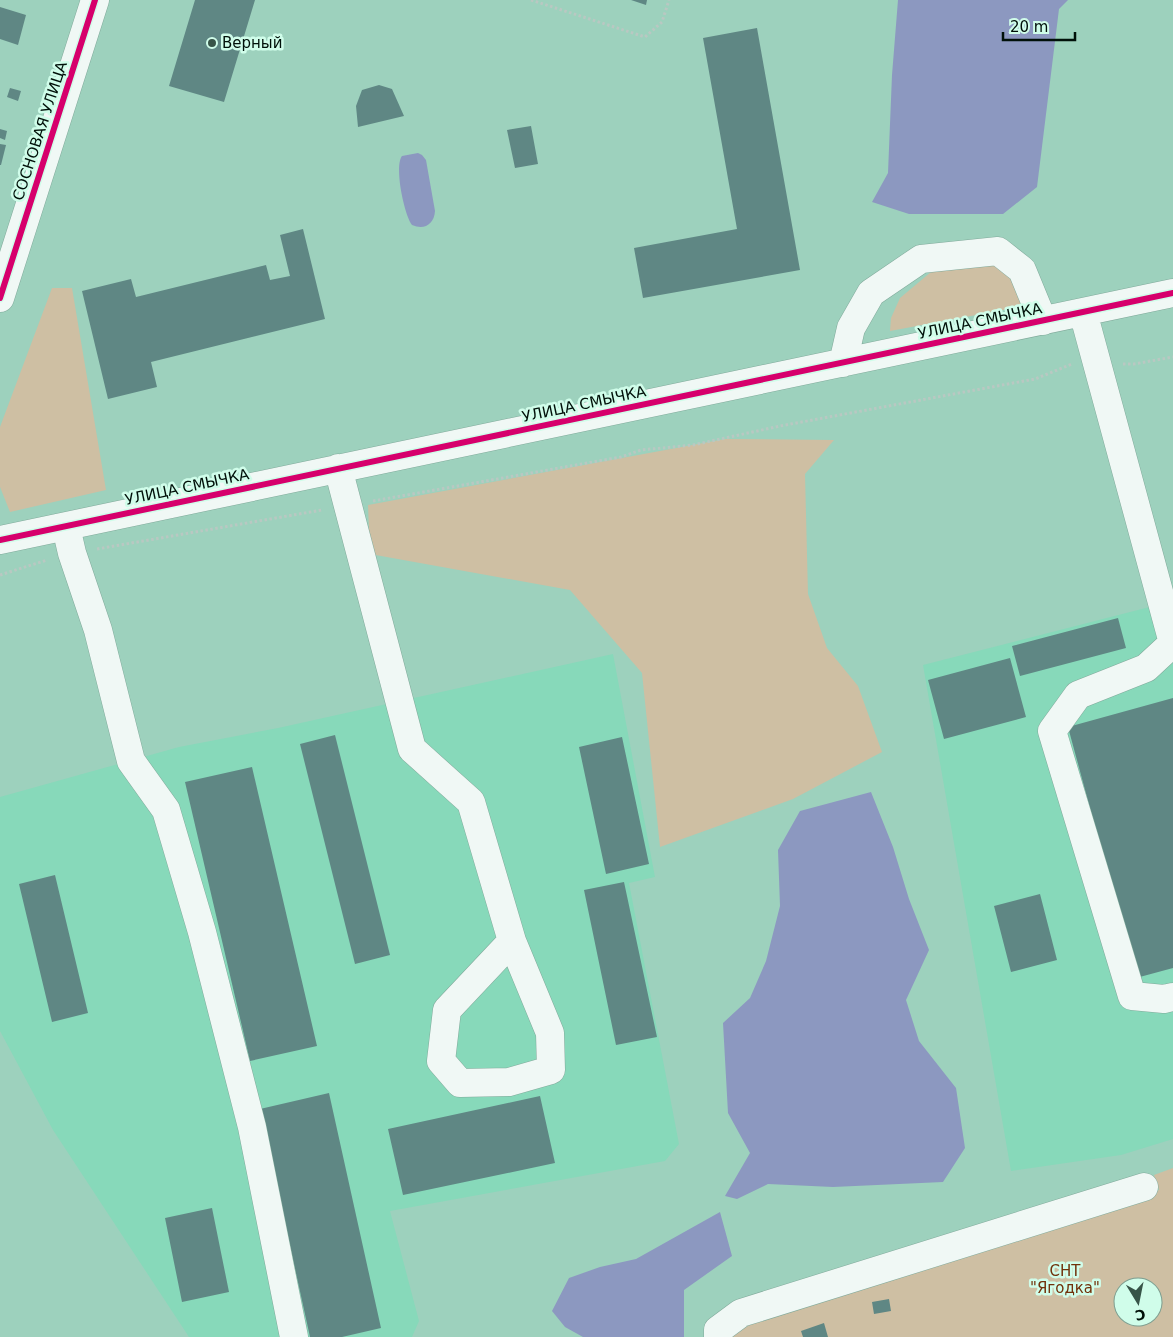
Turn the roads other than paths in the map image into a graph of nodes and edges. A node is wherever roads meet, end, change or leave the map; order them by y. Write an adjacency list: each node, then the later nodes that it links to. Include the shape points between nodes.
1 (94, 0): 3 (street, СОСНОВАЯ УЛИЦА)
2 (1173, 293): 4 (street, УЛИЦА СМЫЧКА)
3 (0, 298)
4 (1083, 312): 5 (street, УЛИЦА СМЫЧКА); 10 (street)
5 (1043, 321): 6 (street, УЛИЦА СМЫЧКА); 6 (street, via 1022,270 998,251 920,259 871,293 851,328)
6 (844, 363): 7 (street, УЛИЦА СМЫЧКА)
7 (338, 468): 8 (street, УЛИЦА СМЫЧКА); 11 (street, via 412,749 472,802)
8 (66, 527): 9 (street, УЛИЦА СМЫЧКА); 14 (street, via 98,630 131,761 166,810 202,932 252,1127)
9 (0, 540)
10 (1173, 643): 12 (street, via 1146,668 1078,695 1052,731 1132,996)
11 (512, 941): 11 (street, via 550,1033 551,1070 509,1082 460,1083 441,1061 447,1010)
12 (1173, 997)
13 (1144, 1187): 15 (street, via 741,1313 718,1330)
14 (294, 1337)
15 (718, 1337)

